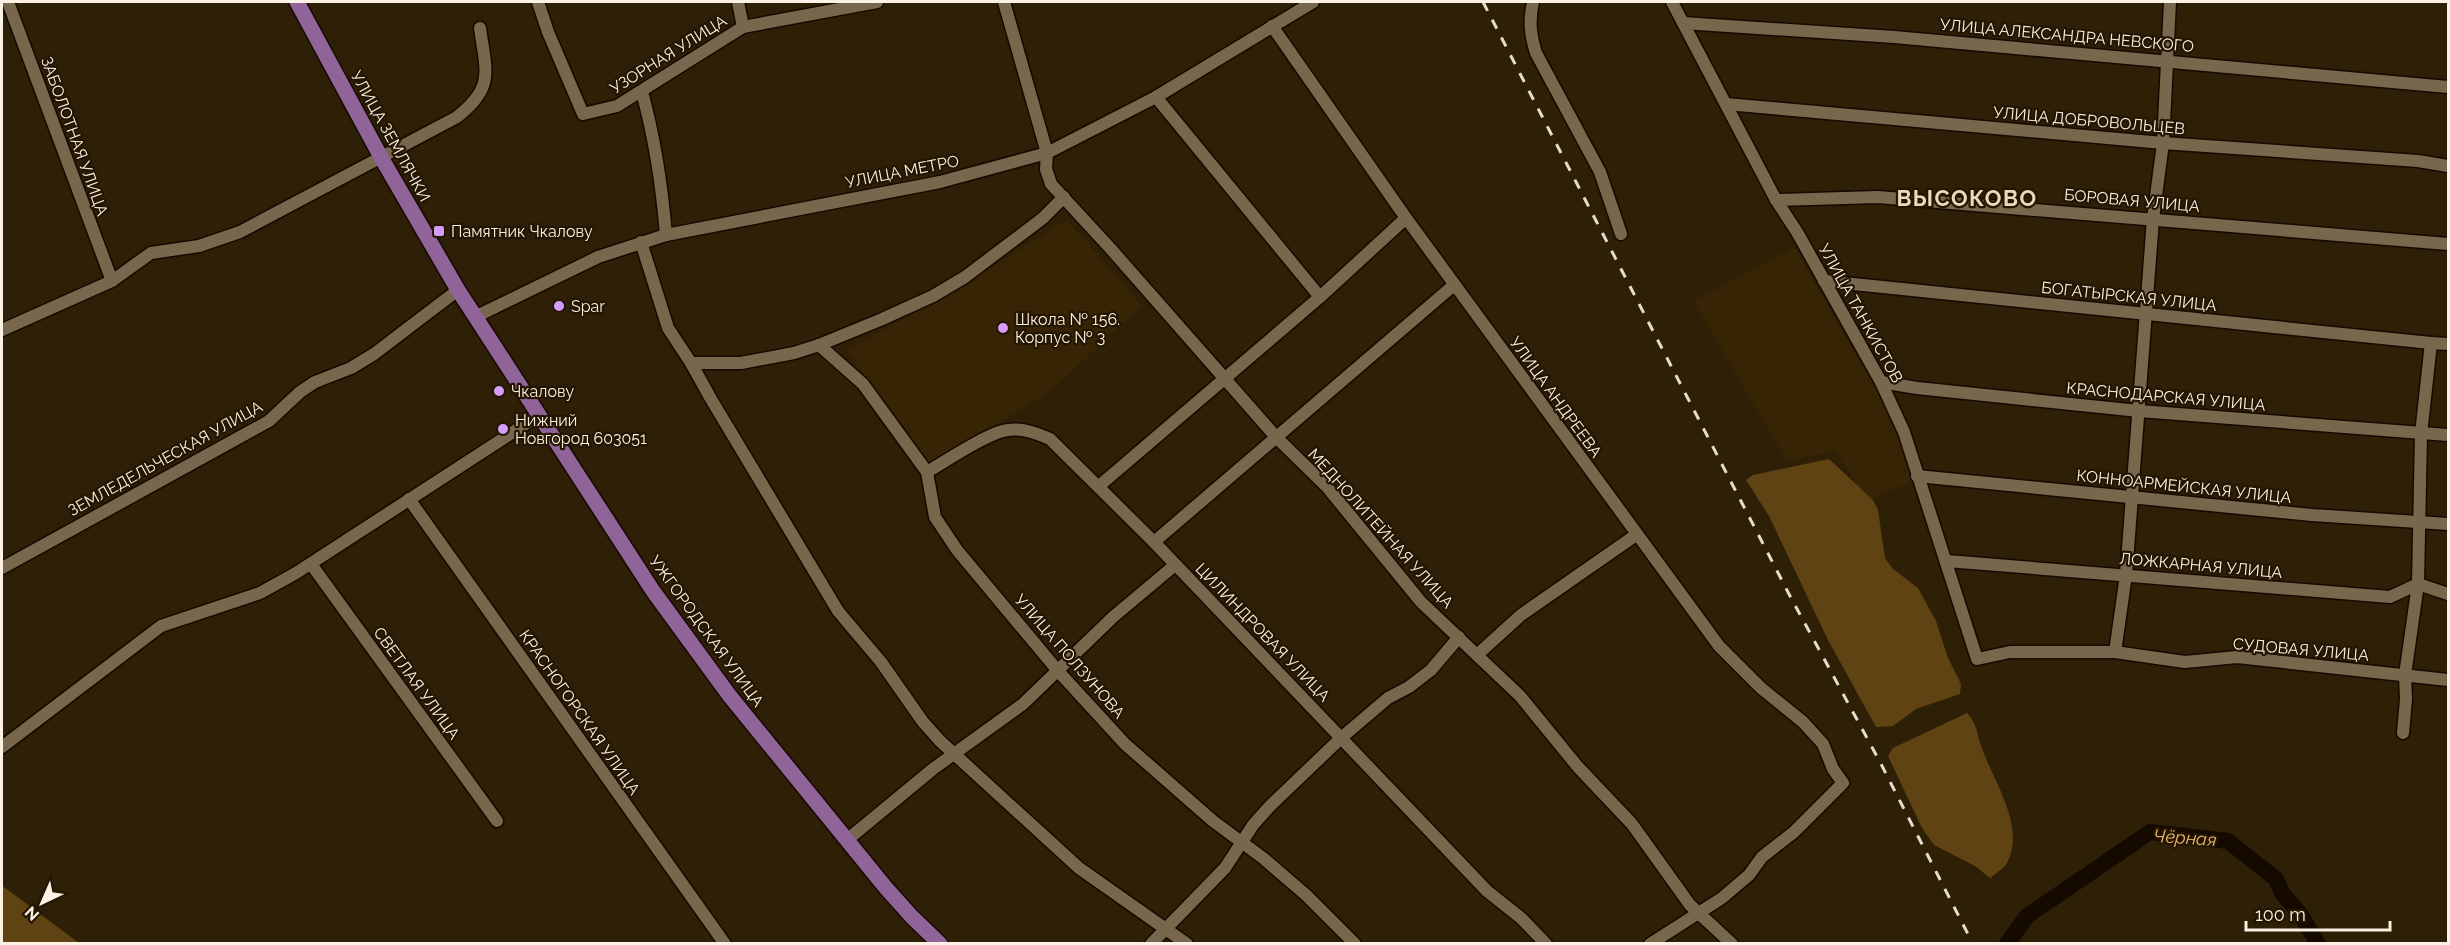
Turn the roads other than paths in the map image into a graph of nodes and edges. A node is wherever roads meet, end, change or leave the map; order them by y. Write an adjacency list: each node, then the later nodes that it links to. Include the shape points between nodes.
1 (8, 2): 33 (street, ЗАБОЛОТНАЯ УЛИЦА)
2 (297, 2): 22 (main road, УЛИЦА ЗЕМЛЯЧКИ)
3 (538, 2): 17 (street, УЗОРНАЯ УЛИЦА, via 583,114 617,106)
4 (738, 2): 13 (street)
5 (877, 2): 13 (street, УЗОРНАЯ УЛИЦА)
6 (1004, 2): 21 (street, МЕДНОЛИТЕЙНАЯ УЛИЦА)
7 (1313, 2): 12 (street, УЛИЦА МЕТРО)
8 (1533, 2): 28 (street, via 1530,35 1536,53 1600,172)
9 (1672, 2): 11 (street, УЛИЦА ТАНКИСТОВ)
10 (2170, 2): 15 (street)
11 (1683, 23): 15 (street, УЛИЦА АЛЕКСАНДРА НЕВСКОГО); 19 (street, УЛИЦА ТАНКИСТОВ)
12 (1272, 26): 18 (street, УЛИЦА МЕТРО); 26 (street, УЛИЦА АНДРЕЕВА)
13 (743, 27): 17 (street, УЗОРНАЯ УЛИЦА)
14 (480, 28): 22 (street, via 486,73 478,98 457,117)
15 (2168, 61): 16 (street, УЛИЦА АЛЕКСАНДРА НЕВСКОГО); 20 (street)
16 (2448, 87)
17 (642, 92): 29 (street, via 650,118)
18 (1156, 97): 21 (street, УЛИЦА МЕТРО); 36 (street)
19 (1726, 104): 20 (street, УЛИЦА ДОБРОВОЛЬЦЕВ); 25 (street, УЛИЦА ТАНКИСТОВ)
20 (2163, 143): 23 (street, УЛИЦА ДОБРОВОЛЬЦЕВ); 27 (street)
21 (1047, 153): 24 (street, МЕДНОЛИТЕЙНАЯ УЛИЦА, via 1046,169 1051,184); 29 (street, УЛИЦА МЕТРО, via 940,182)
22 (381, 159): 33 (street, via 240,232 199,246 151,254); 35 (main road, УЛИЦА ЗЕМЛЯЧКИ)
23 (2448, 165)
24 (1064, 197): 42 (street, via 1043,218 933,296); 44 (street, МЕДНОЛИТЕЙНАЯ УЛИЦА)
25 (1776, 200): 27 (street, БОРОВАЯ УЛИЦА, via 1878,197); 32 (street, УЛИЦА ТАНКИСТОВ)
26 (1406, 218): 34 (street, УЛИЦА АНДРЕЕВА); 36 (street)
27 (2153, 219): 31 (street, БОРОВАЯ УЛИЦА); 37 (street)
28 (1621, 234)
29 (666, 235): 30 (street, УЛИЦА МЕТРО)
30 (641, 242): 38 (street, УЛИЦА МЕТРО, via 598,257); 43 (street, via 668,328)
31 (2448, 244)
32 (1824, 280): 37 (street, БОГАТЫРСКАЯ УЛИЦА); 45 (street, УЛИЦА ТАНКИСТОВ)
33 (112, 281): 39 (street)
34 (1454, 285): 50 (street); 58 (street, УЛИЦА АНДРЕЕВА)
35 (458, 290): 38 (main road, УЛИЦА ЗЕМЛЯЧКИ); 63 (street, ЗЕМЛЕДЕЛЬЧЕСКАЯ УЛИЦА, via 374,354 300,392 268,421)
36 (1320, 297): 44 (street)
37 (2148, 314): 40 (street, БОГАТЫРСКАЯ УЛИЦА); 46 (street)
38 (475, 317): 47 (main road, УЖГОРОДСКАЯ УЛИЦА)
39 (2, 330)
40 (2432, 343): 41 (street, БОГАТЫРСКАЯ УЛИЦА); 48 (street)
41 (2448, 344)
42 (819, 345): 43 (street, via 741,363); 51 (street, УЛИЦА ПОЛЗУНОВА, via 863,384)
43 (691, 363): 77 (street, via 838,611 881,662 923,722)
44 (1224, 380): 50 (street, МЕДНОЛИТЕЙНАЯ УЛИЦА); 53 (street)
45 (1881, 382): 46 (street, КРАСНОДАРСКАЯ УЛИЦА); 52 (street, УЛИЦА ТАНКИСТОВ, via 1904,432)
46 (2139, 411): 48 (street, КРАСНОДАРСКАЯ УЛИЦА); 54 (street)
47 (538, 416): 55 (street); 79 (main road, УЖГОРОДСКАЯ УЛИЦА, via 684,635)
48 (2421, 434): 49 (street, КРАСНОДАРСКАЯ УЛИЦА); 56 (street)
49 (2448, 435)
50 (1276, 437): 59 (street); 67 (street, МЕДНОЛИТЕЙНАЯ УЛИЦА, via 1327,487 1421,602)
51 (927, 472): 53 (street, ЦИЛИНДРОВАЯ УЛИЦА, via 1007,430 1030,430 1050,439); 71 (street, УЛИЦА ПОЛЗУНОВА, via 935,517 957,550)
52 (1917, 476): 54 (street, КОННОАРМЕЙСКАЯ УЛИЦА); 60 (street, УЛИЦА ТАНКИСТОВ)
53 (1098, 486): 59 (street, ЦИЛИНДРОВАЯ УЛИЦА)
54 (2132, 497): 56 (street, КОННОАРМЕЙСКАЯ УЛИЦА); 64 (street)
55 (409, 499): 61 (street); 83 (street, КРАСНОГОРСКАЯ УЛИЦА)
56 (2418, 522): 57 (street, КОННОАРМЕЙСКАЯ УЛИЦА); 65 (street)
57 (2448, 524)
58 (1636, 535): 70 (street, via 1521,615); 81 (street, УЛИЦА АНДРЕЕВА, via 1719,646 1823,744 1843,783 1794,832 1762,857 1749,875)
59 (1154, 542): 62 (street, ЦИЛИНДРОВАЯ УЛИЦА)
60 (1947, 561): 64 (street, ЛОЖКАРНАЯ УЛИЦА); 68 (street, УЛИЦА ТАНКИСТОВ, via 1977,659 2010,652)
61 (310, 564): 76 (street, via 260,593 161,626); 78 (street, СВЕТЛАЯ УЛИЦА)
62 (1175, 565): 71 (street, via 1113,617); 75 (street, ЦИЛИНДРОВАЯ УЛИЦА)
63 (2, 568)
64 (2126, 574): 65 (street, ЛОЖКАРНАЯ УЛИЦА, via 2390,597); 69 (street)
65 (2418, 584): 66 (street); 72 (street)
66 (2448, 594)
67 (1459, 637): 70 (street, МЕДНОЛИТЕЙНАЯ УЛИЦА); 75 (street, via 1431,670 1388,698)
68 (2100, 652): 69 (street, СУДОВАЯ УЛИЦА)
69 (2115, 652): 72 (street, СУДОВАЯ УЛИЦА, via 2185,662 2237,657)
70 (1477, 655): 81 (street, МЕДНОЛИТЕЙНАЯ УЛИЦА, via 1520,696 1578,767 1632,824)
71 (1058, 671): 77 (street, via 1023,704); 80 (street, УЛИЦА ПОЛЗУНОВА, via 1125,744)
72 (2405, 675): 73 (street, СУДОВАЯ УЛИЦА); 74 (street)
73 (2448, 680)
74 (2403, 733)
75 (1341, 738): 80 (street, via 1270,806); 88 (street, ЦИЛИНДРОВАЯ УЛИЦА, via 1487,891)
76 (2, 747)
77 (956, 753): 79 (street); 82 (street, via 1079,868)
78 (497, 821)
79 (847, 840): 84 (main road, УЖГОРОДСКАЯ УЛИЦА)
80 (1241, 842): 82 (street, via 1225,868); 87 (street, УЛИЦА ПОЛЗУНОВА, via 1306,895)
81 (1698, 912): 89 (street); 90 (street, МЕДНОЛИТЕЙНАЯ УЛИЦА)
82 (1165, 927): 85 (street); 86 (street)
83 (725, 944)
84 (940, 944)
85 (1151, 944)
86 (1187, 944)
87 (1355, 944)
88 (1546, 944)
89 (1650, 944)
90 (1732, 944)

